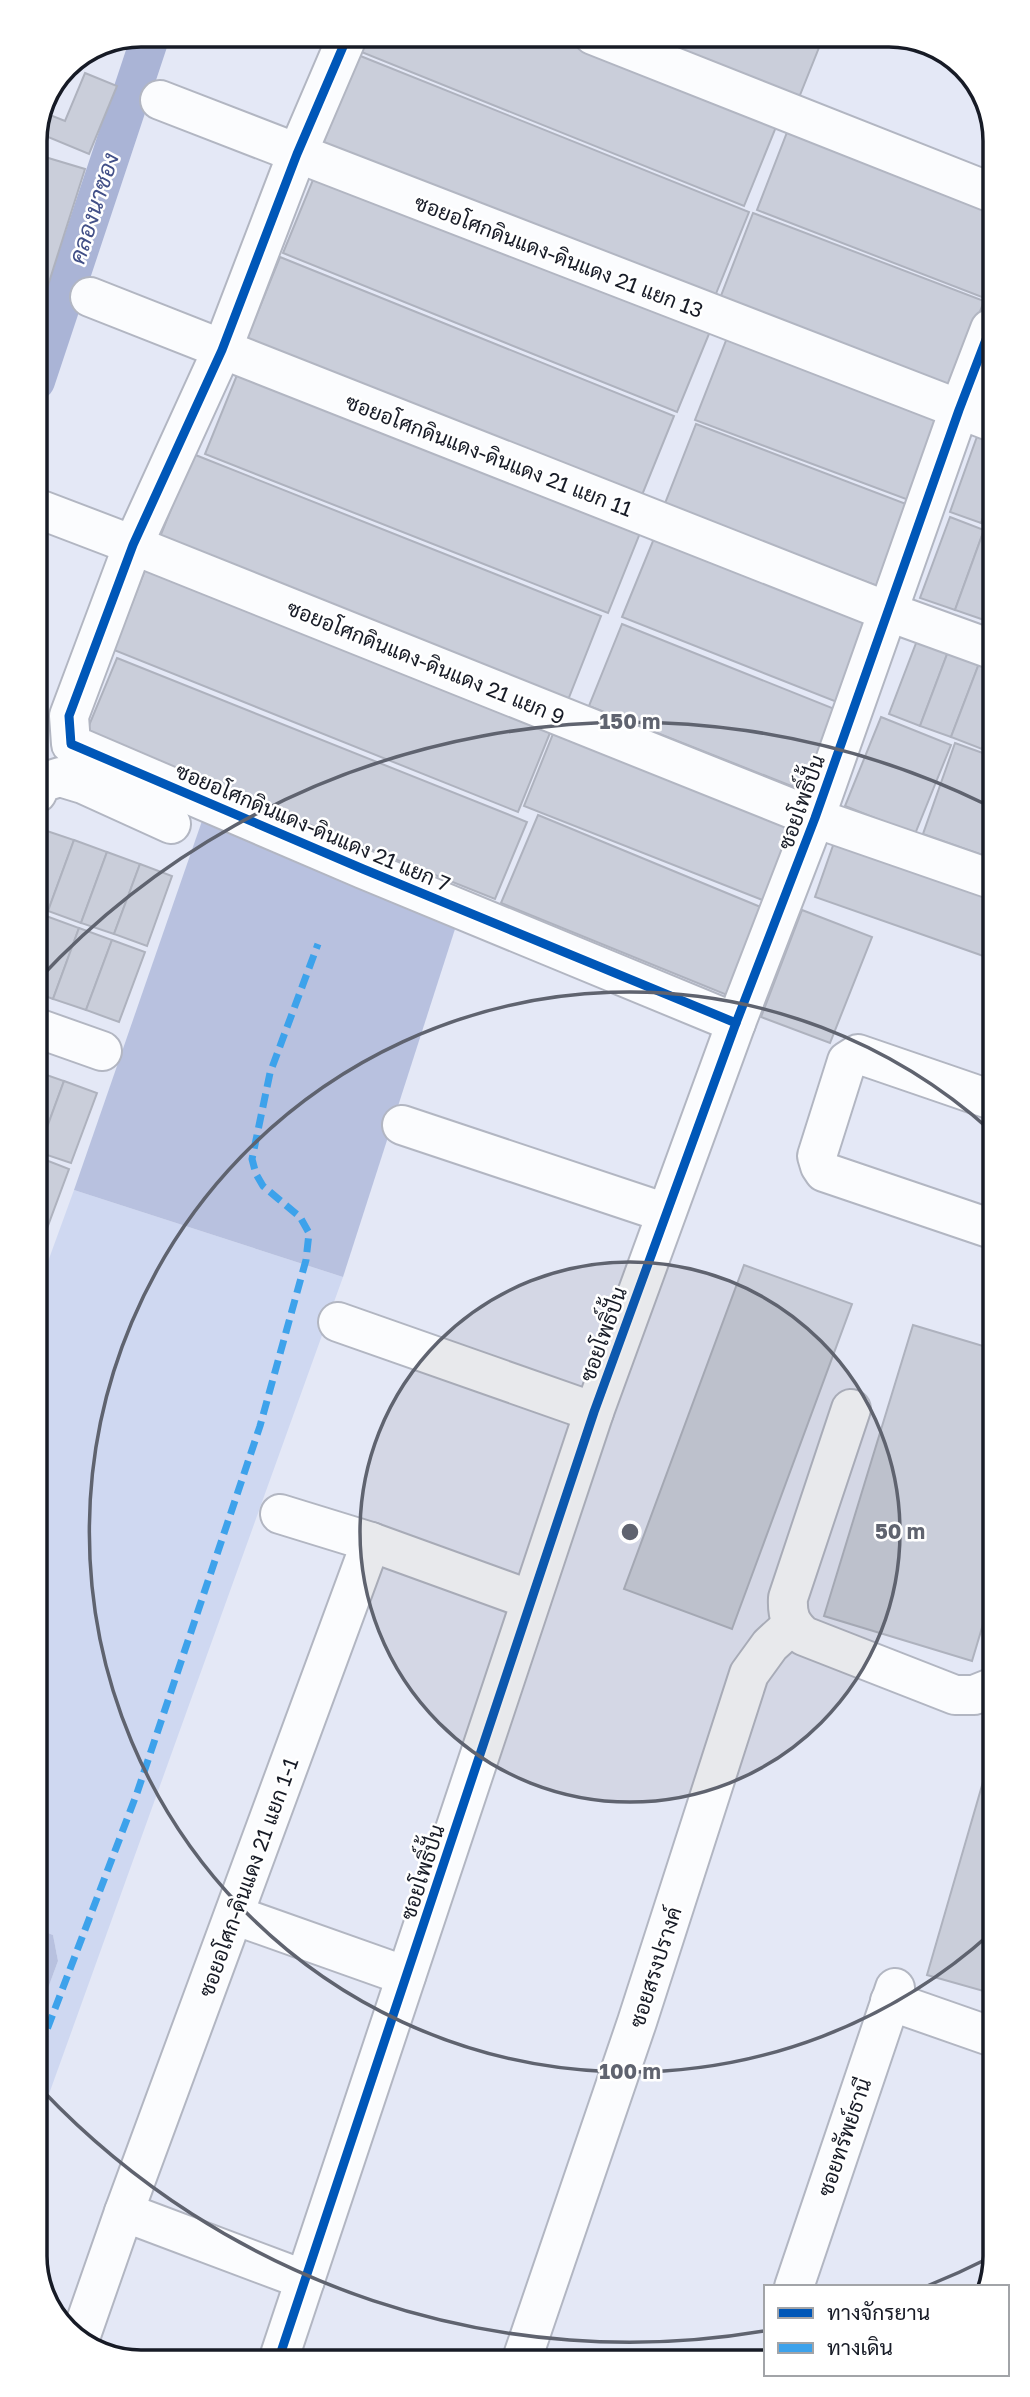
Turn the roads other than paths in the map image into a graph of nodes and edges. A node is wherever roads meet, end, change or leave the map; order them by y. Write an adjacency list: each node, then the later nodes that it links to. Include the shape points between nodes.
1 (343, 47): 4 (street)
2 (623, 47): 5 (street)
3 (160, 100): 4 (street, ซอยอโศกดินแดง-ดินแดง 21 แยก 13)
4 (297, 154): 7 (street); 9 (street, ซอยอโศกดินแดง-ดินแดง 21 แยก 13)
5 (983, 189)
6 (90, 297): 7 (street, ซอยอโศกดินแดง-ดินแดง 21 แยก 11)
7 (222, 350): 11 (street); 12 (street, ซอยอโศกดินแดง-ดินแดง 21 แยก 11)
8 (983, 370): 9 (street, ซอยโพธิ์ปั้น)
9 (975, 416): 12 (street, ซอยโพธิ์ปั้น)
10 (47, 512): 11 (street, ซอยอโศกดินแดง-ดินแดง 21 แยก 9)
11 (133, 545): 15 (street, ซอยอโศกดินแดง-ดินแดง 21 แยก 9); 18 (street, ซอยอโศกดินแดง-ดินแดง 21 แยก 7, via 69,716 71,744)
12 (889, 612): 13 (street, ซอยอโศกดินแดง-ดินแดง 21 แยก 11); 15 (street, ซอยโพธิ์ปั้น)
13 (983, 646)
14 (47, 781): 16 (street, via 60,777 83,784)
15 (815, 818): 17 (street, ซอยอโศกดินแดง-ดินแดง 21 แยก 9); 18 (street, ซอยโพธิ์ปั้น)
16 (171, 824)
17 (983, 876)
18 (736, 1023): 23 (street, ซอยโพธิ์ปั้น)
19 (47, 1032): 20 (street)
20 (102, 1051)
21 (983, 1097): 24 (street, via 858,1054 847,1061 817,1156 824,1172)
22 (402, 1125): 23 (street)
23 (666, 1213): 27 (street, ซอยโพธิ์ปั้น)
24 (983, 1226)
25 (338, 1322): 27 (street)
26 (851, 1409): 31 (street, via 788,1598)
27 (594, 1412): 30 (street, ซอยโพธิ์ปั้น)
28 (280, 1514): 29 (street)
29 (371, 1542): 30 (street); 33 (street, ซอยอโศก-ดินแดง 21 แยก 1-1)
30 (531, 1600): 34 (street, ซอยโพธิ์ปั้น)
31 (792, 1625): 32 (street, via 804,1636 955,1695); 41 (street, ซอยสรงปรางค์, via 749,1674)
32 (983, 1691)
33 (234, 1915): 34 (street); 36 (street, ซอยอโศก-ดินแดง 21 แยก 1-1)
34 (406, 1976): 37 (street, ซอยโพธิ์ปั้น)
35 (983, 2033): 38 (street, ซอยทรัพย์ธานี, via 893,1995)
36 (124, 2212): 37 (street); 39 (street, ซอยอโศก-ดินแดง 21 แยก 1-1)
37 (305, 2280): 40 (street, ซอยโพธิ์ปั้น)
38 (795, 2285)
39 (83, 2329)
40 (282, 2350)
41 (525, 2350)

